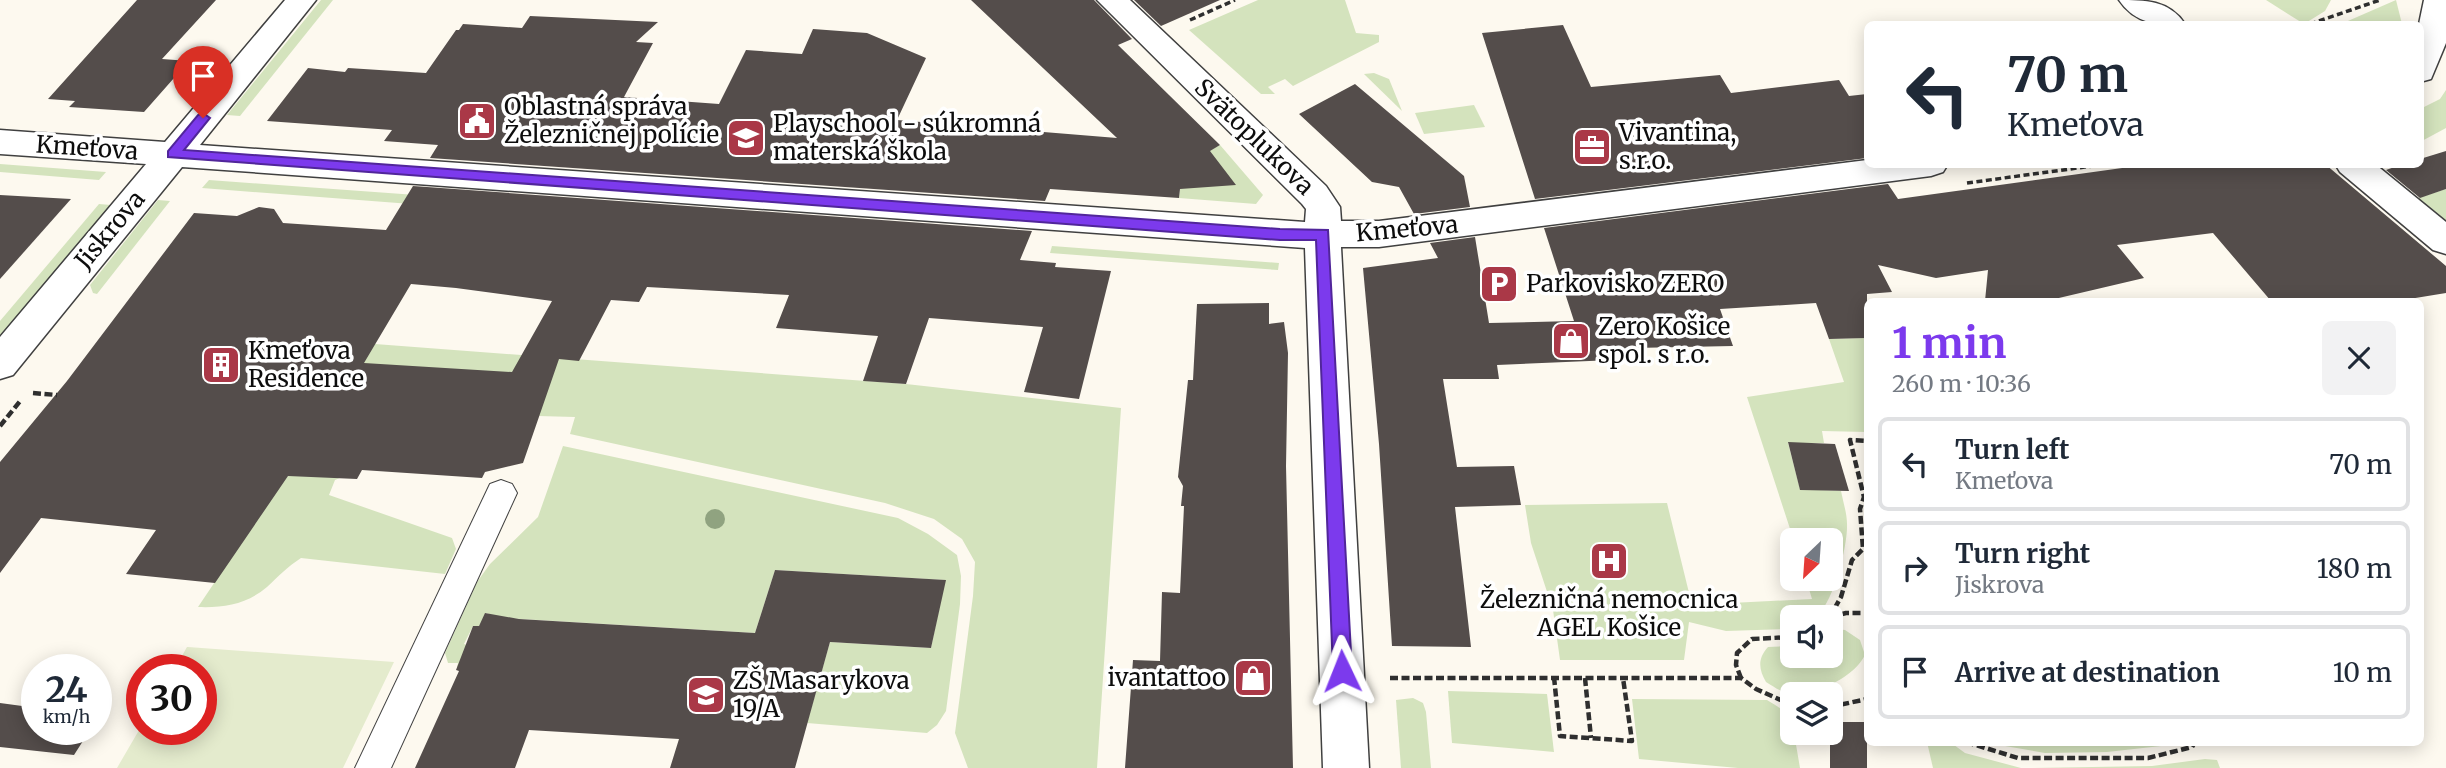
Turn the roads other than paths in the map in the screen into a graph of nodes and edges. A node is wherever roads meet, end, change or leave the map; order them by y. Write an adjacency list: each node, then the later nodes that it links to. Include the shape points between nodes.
1 (301, 0): 8 (street, Jiskrova)
2 (1112, 0): 11 (street, Svätoplukova, via 1314,195 1323,207)
3 (2134, 0): 5 (street)
4 (2439, 0): 6 (street)
5 (2166, 21)
6 (2424, 61)
7 (0, 142): 8 (street, Kmeťova)
8 (173, 154): 11 (street, Kmeťova, via 1266,234); 13 (street, Jiskrova)
9 (1901, 168): 11 (street, Kmeťova, via 1482,223 1378,234)
10 (2357, 168): 12 (street)
11 (1323, 234): 16 (street, Svätoplukova)
12 (2446, 241)
13 (0, 364)
14 (501, 493): 15 (lane)
15 (373, 768)
16 (1346, 768)

